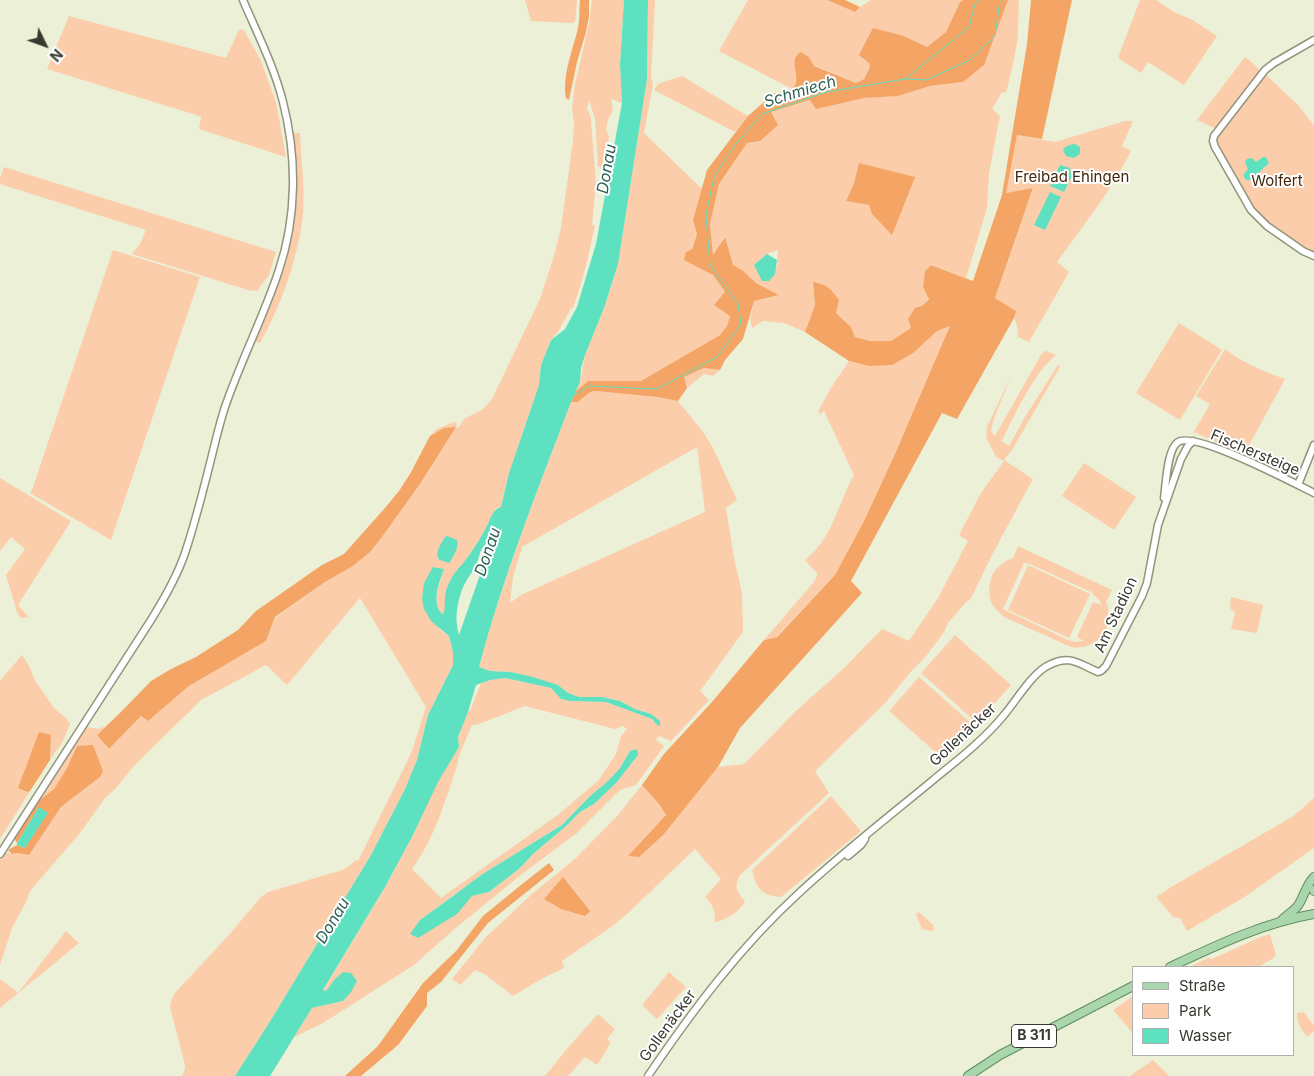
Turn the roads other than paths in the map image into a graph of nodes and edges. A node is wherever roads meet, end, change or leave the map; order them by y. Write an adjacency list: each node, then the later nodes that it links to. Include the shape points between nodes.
1 (242, 0): 10 (street, via 273,69 288,124 294,177 292,208 280,268 224,408 185,554 165,597)
2 (1314, 40): 3 (street, via 1265,70 1214,136 1214,144 1252,210 1267,226)
3 (1314, 256)
4 (1189, 441): 6 (street, Fischersteige, via 1237,456); 8 (street, Am Stadion); 8 (street, Am Stadion, via 1180,441 1172,452)
5 (1314, 445): 6 (street)
6 (1298, 485): 7 (street, Fischersteige)
7 (1314, 493)
8 (1163, 509): 9 (street, Am Stadion, via 1147,583)
9 (1101, 671): 16 (street, Gollenäcker, via 1070,660 1045,667 980,740 834,862 744,949 703,999)
10 (0, 854)
11 (1314, 878): 13 (main road, via 1299,904)
12 (1314, 914): 13 (main road)
13 (1281, 921): 14 (main road, via 1230,939)
14 (1172, 966)
15 (1132, 987): 17 (main road, B 311, via 1000,1055)
16 (648, 1076)
17 (968, 1076)

